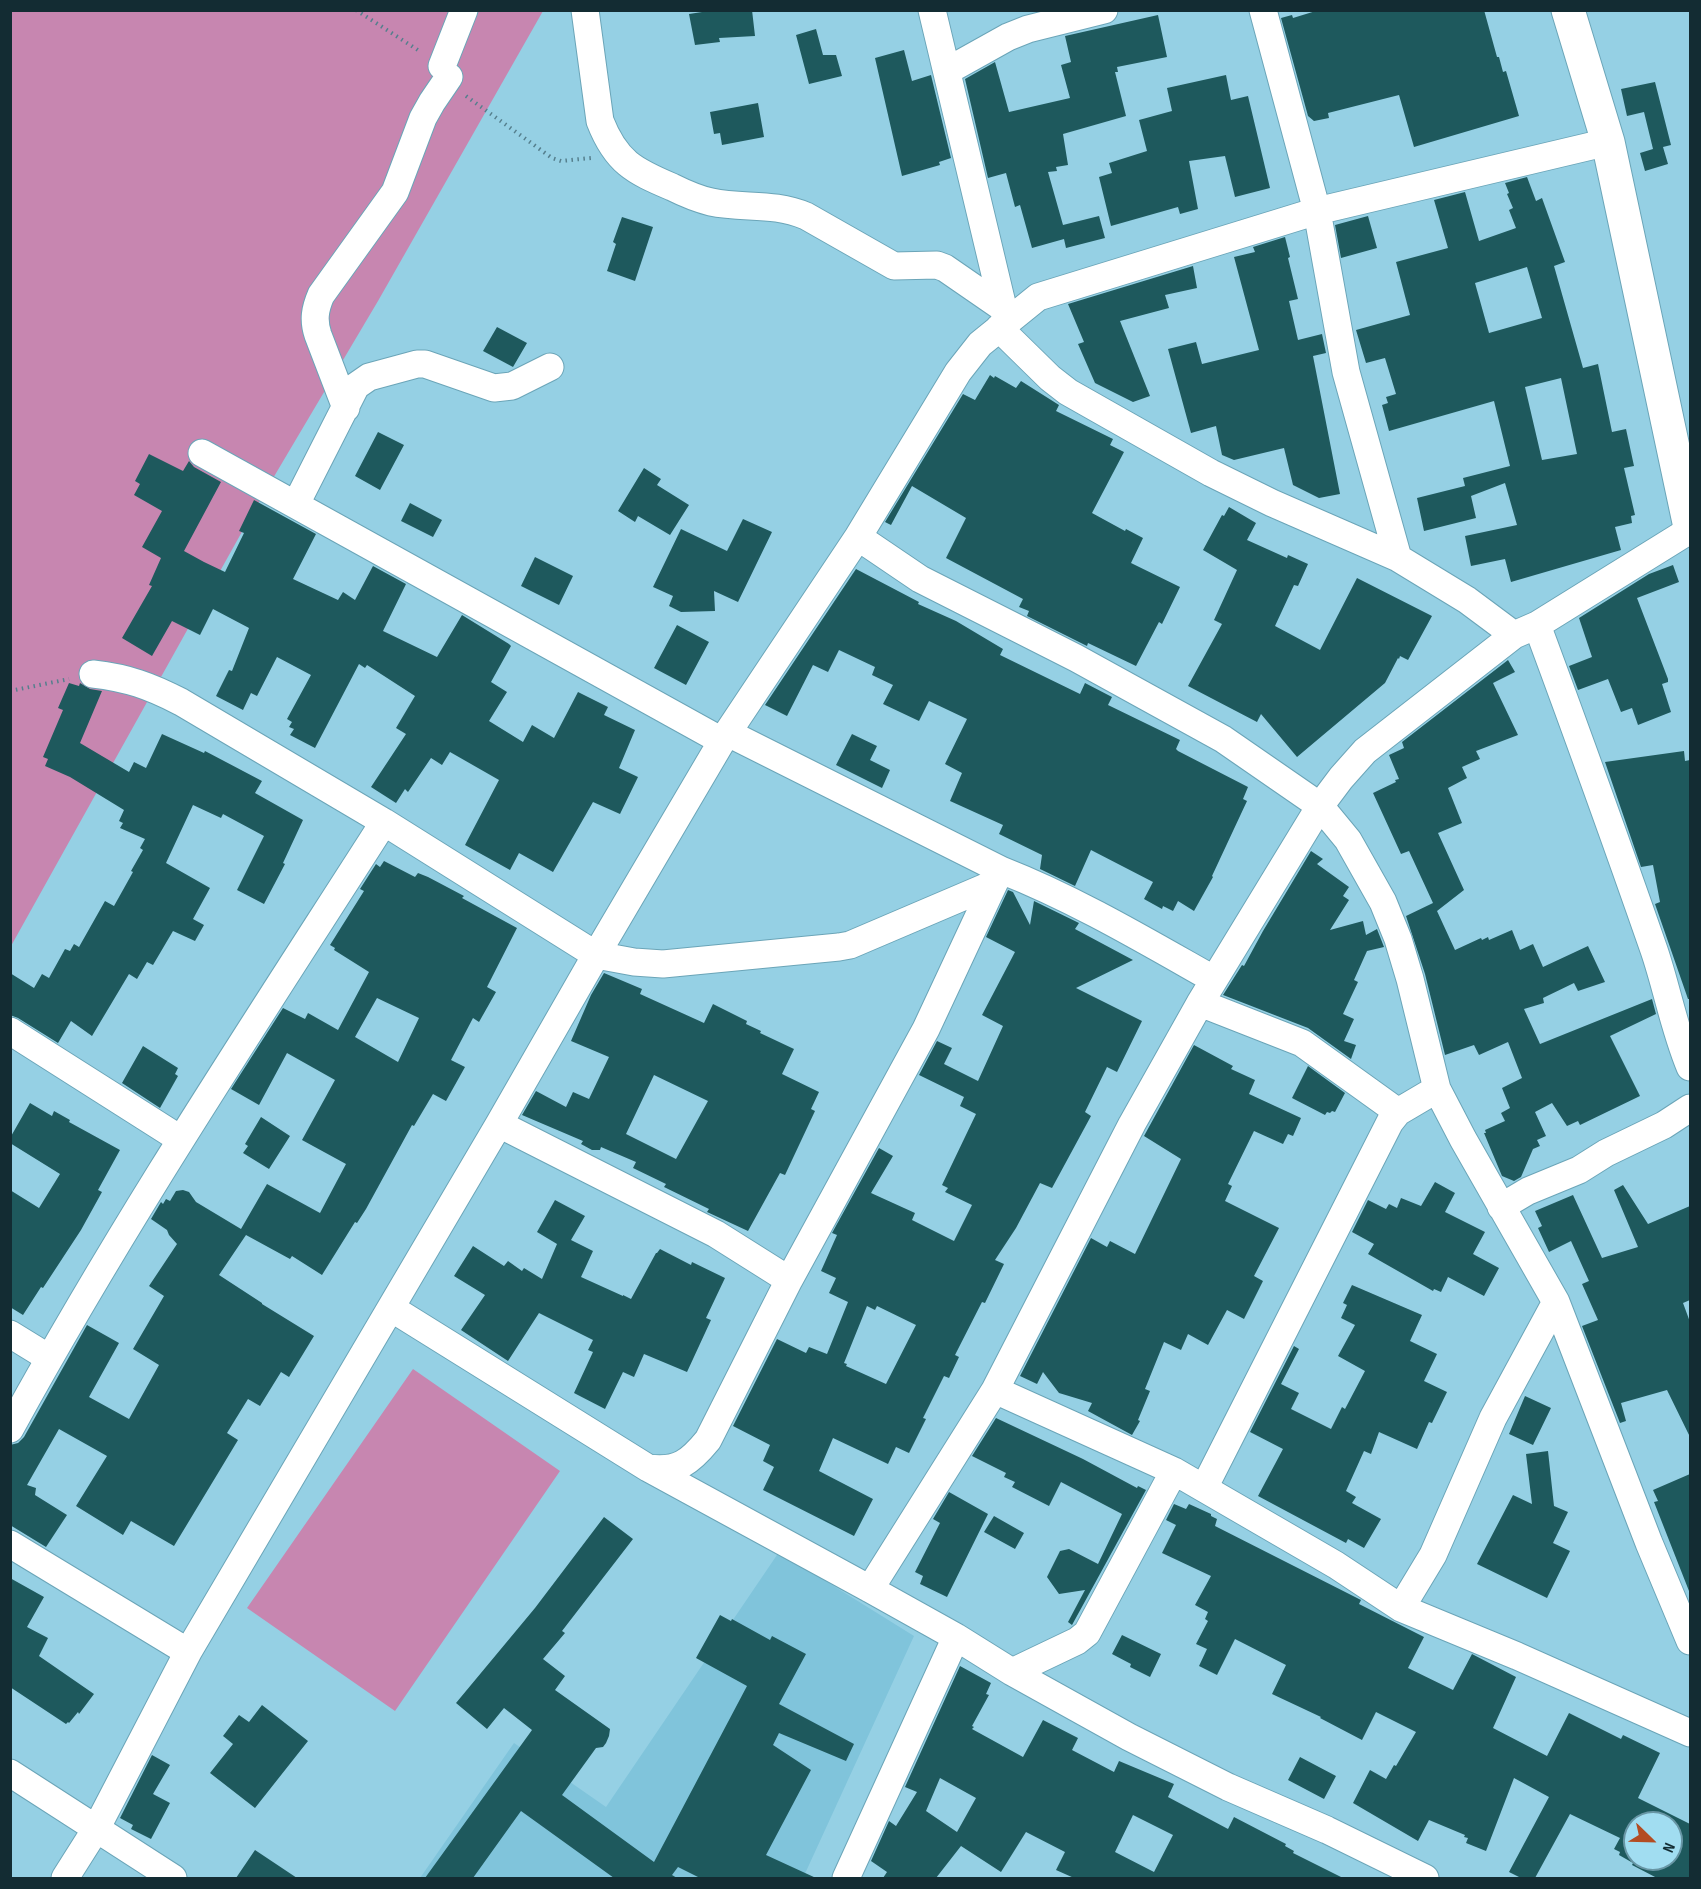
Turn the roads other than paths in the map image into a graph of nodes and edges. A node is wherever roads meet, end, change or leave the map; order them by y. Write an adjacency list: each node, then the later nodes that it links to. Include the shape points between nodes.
1 (465, 10): 12 (street, via 445,71 395,192 316,307 318,335)
2 (585, 10): 10 (street, via 600,121 629,166 711,202 794,211 894,266 945,268)
3 (932, 10): 7 (street)
4 (1104, 10): 7 (street, via 1028,29)
5 (1263, 10): 9 (street)
6 (1568, 10): 8 (main road)
7 (947, 71): 10 (street)
8 (1608, 142): 9 (street); 15 (main road)
9 (1317, 211): 10 (street, via 1038,297); 17 (street, via 1346,372)
10 (1003, 319): 16 (street, via 958,372); 17 (street, via 1050,378 1068,392 1211,473)
11 (550, 367): 12 (street, via 512,386 499,388 417,364 362,380)
12 (346, 408): 14 (street)
13 (202, 453): 14 (street)
14 (296, 504): 20 (street)
15 (1689, 512): 18 (street)
16 (858, 537): 20 (street); 21 (street, via 920,579 1223,739)
17 (1398, 558): 18 (street)
18 (1525, 630): 21 (street, via 1365,752); 28 (street, via 1592,771 1654,948)
19 (93, 674): 22 (street, via 148,685)
20 (725, 737): 23 (street); 24 (street)
21 (1320, 806): 25 (street); 29 (street, via 1348,840 1383,902 1398,939)
22 (384, 822): 24 (street); 33 (street)
23 (997, 877): 24 (street, via 850,945 663,964); 25 (street, via 1042,886); 35 (street, via 926,1029)
24 (596, 955): 32 (street)
25 (1213, 979): 26 (street)
26 (1200, 1003): 31 (street, via 1302,1043); 40 (street)
27 (10, 1031): 33 (street)
28 (1690, 1067)
29 (1437, 1089): 31 (street); 34 (street)
30 (1690, 1108): 34 (street)
31 (1398, 1112): 44 (street, via 1354,1190)
32 (500, 1124): 35 (street, via 716,1234); 37 (street)
33 (180, 1139): 39 (street)
34 (1501, 1208): 36 (street)
35 (789, 1280): 42 (street, via 708,1440 695,1456 674,1468)
36 (1556, 1302): 47 (street, via 1493,1418 1433,1556); 49 (street)
37 (391, 1308): 42 (street); 50 (street)
38 (10, 1334): 39 (street)
39 (49, 1358): 41 (street)
40 (995, 1390): 43 (street); 46 (street)
41 (10, 1429)
42 (648, 1468): 46 (street)
43 (1174, 1470): 44 (street); 51 (street, via 1087,1633)
44 (1204, 1488): 47 (street)
45 (10, 1544): 50 (street)
46 (870, 1589): 48 (street)
47 (1401, 1608): 52 (street)
48 (956, 1637): 51 (street); 57 (street)
49 (1690, 1641)
50 (188, 1652): 54 (street)
51 (1012, 1672): 58 (street, via 1218,1782)
52 (1690, 1733)
53 (10, 1773): 54 (street)
54 (96, 1829): 55 (street); 56 (street)
55 (65, 1878)
56 (172, 1878)
57 (846, 1878)
58 (1425, 1878)

